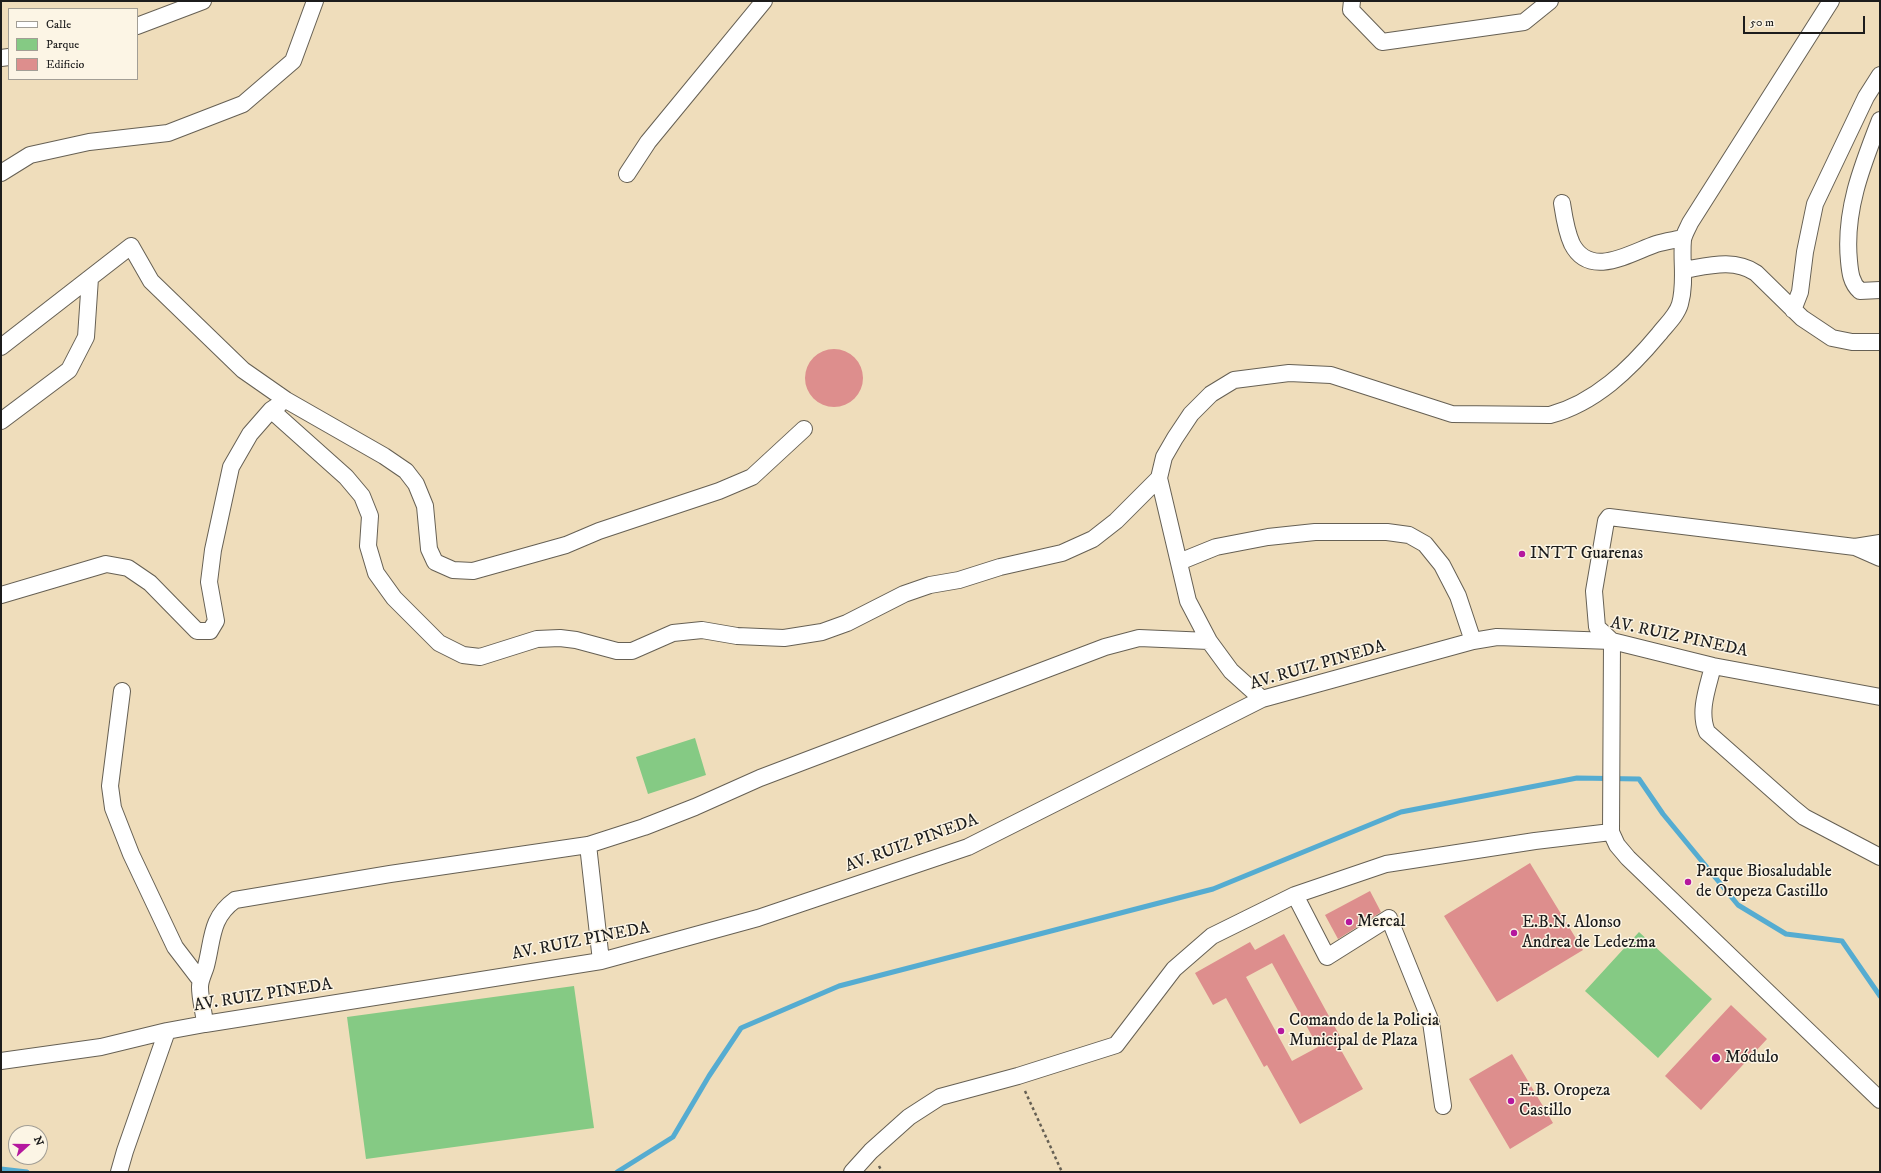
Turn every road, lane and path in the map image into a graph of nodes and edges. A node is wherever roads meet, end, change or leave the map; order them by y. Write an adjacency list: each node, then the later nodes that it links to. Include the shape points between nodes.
1 (203, 1): 7 (street)
2 (315, 1): 10 (street, via 293,60 243,104 168,133 89,142 30,156)
3 (764, 1): 11 (street, via 648,142)
4 (1352, 1): 5 (street, via 1352,10 1382,42 1524,22)
5 (1550, 1)
6 (1831, 1): 13 (street, via 1690,223)
7 (138, 26)
8 (1880, 75): 17 (street, via 1866,96 1815,204 1800,292)
9 (1880, 120): 16 (street, via 1854,194 1849,219 1848,252 1855,287 1860,291)
10 (1, 173)
11 (626, 174)
12 (1562, 203): 13 (street, via 1572,244 1587,260 1609,261)
13 (1683, 238): 14 (street)
14 (1684, 270): 17 (street, via 1716,264 1737,264 1747,267 1756,272); 24 (street, via 1680,305 1666,326 1632,363 1600,391 1564,411 1550,415 1527,416 1452,414 1331,376 1289,373 1234,380 1211,394 1191,414 1164,457)
15 (90, 278): 19 (street); 20 (street, via 132,246 151,281 243,370); 22 (street, via 86,337 69,370)
16 (1880, 290)
17 (1793, 310): 18 (street, via 1832,338 1852,342)
18 (1880, 342)
19 (1, 347)
20 (286, 400): 21 (street); 23 (street, via 406,471 416,484 425,506 429,548 435,562 453,570 472,571 566,544 719,491 752,477)
21 (271, 410): 24 (street, via 346,477 362,496 370,516 368,546 376,573 394,598 439,643 463,655 480,657 537,640 560,638 617,651 632,651 672,633 702,630 737,636 784,638 822,632 930,585 960,580 1000,566 1062,553 1093,539 1116,521); 29 (street, via 250,434 231,467 213,550 209,582 216,621 210,631 197,631 150,582 128,568 106,564)
22 (1, 421)
23 (804, 429)
24 (1159, 478): 28 (street)
25 (1880, 543): 26 (street)
26 (1855, 547): 27 (street); 32 (street, via 1609,517 1606,521 1594,591 1597,627)
27 (1880, 558)
28 (1179, 562): 30 (street, via 1188,601); 31 (street, via 1216,547 1268,537 1315,532 1409,534 1425,544 1442,566 1458,596)
29 (1, 595)
30 (1209, 641): 36 (street, via 1231,671); 38 (street, via 1139,638 1105,648 760,778 652,824)
31 (1473, 641): 32 (street, AV. RUIZ PINEDA, via 1497,637); 36 (street, AV. RUIZ PINEDA)
32 (1612, 641): 33 (street, AV. RUIZ PINEDA); 37 (street)
33 (1713, 666): 35 (street, AV. RUIZ PINEDA); 39 (street, via 1702,721 1707,732 1804,817)
34 (122, 691): 42 (street, via 110,786 113,808 175,947)
35 (1880, 697)
36 (1262, 699): 41 (street, AV. RUIZ PINEDA, via 968,847 758,918)
37 (1611, 832): 40 (street, via 1386,864); 47 (street, via 1617,845 1628,858)
38 (588, 845): 41 (street); 42 (street, via 235,900 225,907 216,922)
39 (1880, 857)
40 (1295, 895): 46 (street, via 1212,936 1174,970 1116,1046); 48 (street, via 1327,957 1389,918 1431,1022)
41 (601, 961): 43 (street, AV. RUIZ PINEDA)
42 (201, 981): 43 (street)
43 (205, 1024): 44 (street, AV. RUIZ PINEDA)
44 (167, 1031): 45 (street, AV. RUIZ PINEDA, via 101,1048); 49 (street, via 124,1151)
45 (1, 1061)
46 (1018, 1076): 50 (street, via 940,1097 909,1117); 51 (path)
47 (1880, 1100)
48 (1443, 1106)
49 (119, 1172)
50 (852, 1172)
51 (1062, 1172)

